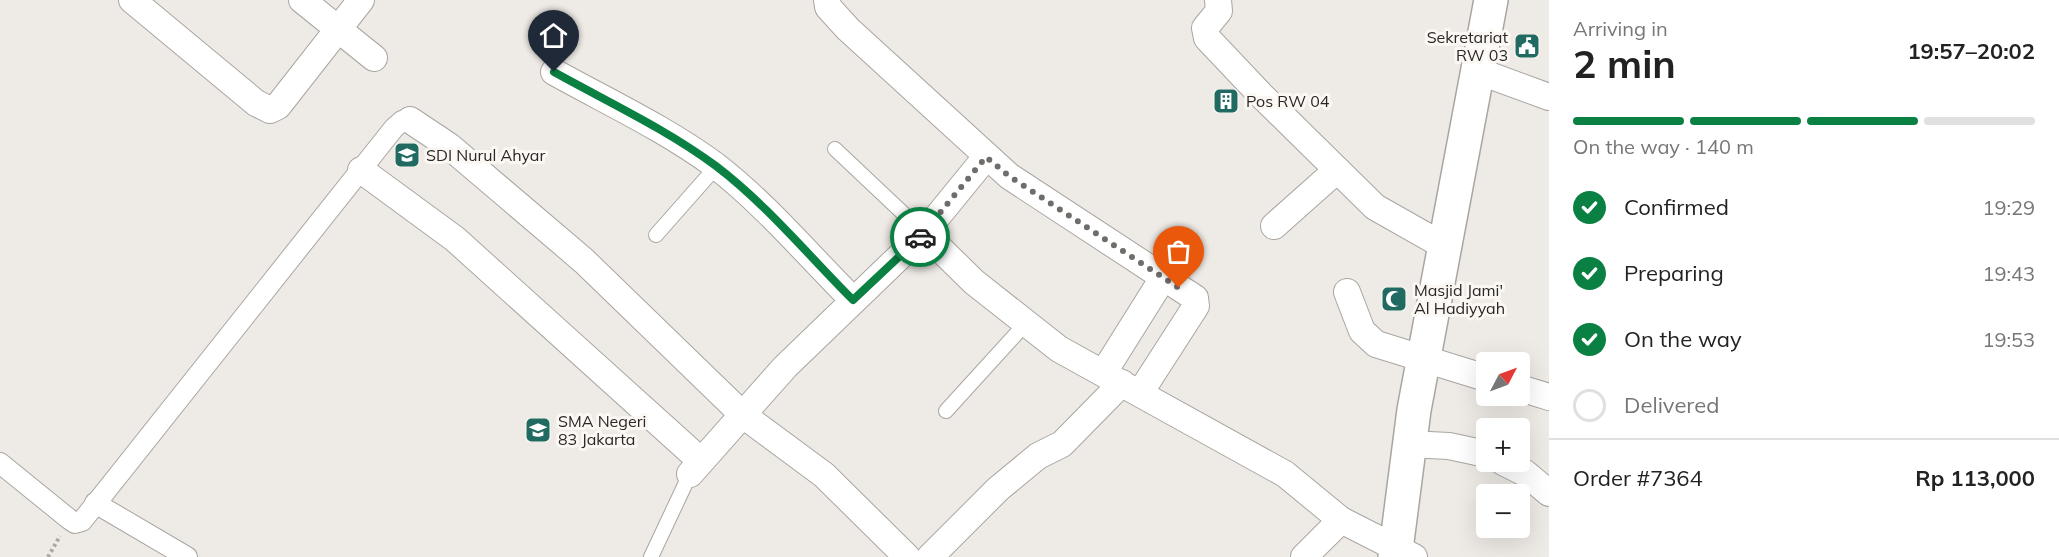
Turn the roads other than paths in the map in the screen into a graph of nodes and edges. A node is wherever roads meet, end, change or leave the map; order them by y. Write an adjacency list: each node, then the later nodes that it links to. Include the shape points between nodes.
1 (132, 0): 7 (street, via 265,110 274,110)
2 (302, 0): 7 (street)
3 (362, 0): 7 (street)
4 (826, 0): 14 (street, via 848,29)
5 (1218, 0): 17 (street, via 1219,11 1205,28 1207,38)
6 (1491, 0): 9 (street)
7 (339, 29): 8 (street)
8 (374, 58)
9 (1478, 71): 11 (street); 21 (street)
10 (554, 72): 15 (street)
11 (1549, 97)
12 (410, 120): 16 (street, via 394,128); 32 (street, via 449,146 576,254)
13 (835, 149): 19 (lane)
14 (986, 157): 19 (street); 22 (street)
15 (716, 166): 20 (lane); 24 (street)
16 (361, 170): 36 (street, via 455,239); 39 (street)
17 (1337, 170): 18 (street); 21 (street, via 1385,214)
18 (1274, 226)
19 (924, 232): 24 (street); 25 (street, via 974,282)
20 (656, 235)
21 (1444, 246): 26 (street)
22 (1162, 278): 28 (street); 28 (street, via 1195,298 1196,306)
23 (1347, 292): 26 (street, via 1368,339 1376,345)
24 (853, 300): 32 (street)
25 (1026, 323): 28 (street, via 1059,349); 31 (lane)
26 (1423, 358): 27 (street); 33 (street)
27 (1476, 375)
28 (1122, 383): 40 (street, via 1286,474); 45 (street, via 1062,444 1038,456 998,489)
29 (1530, 391): 30 (street)
30 (1549, 397)
31 (946, 411)
32 (743, 415): 36 (street); 44 (street, via 824,475)
33 (1408, 444): 34 (street); 41 (street)
34 (1476, 452)
35 (0, 462): 39 (street, via 75,523 82,521)
36 (696, 468): 43 (lane)
37 (1525, 472): 38 (street)
38 (1549, 493)
39 (95, 503): 42 (street)
40 (1341, 520): 41 (street); 46 (street)
41 (1401, 555)
42 (187, 557)
43 (651, 557)
44 (907, 557)
45 (930, 557)
46 (1304, 557)

